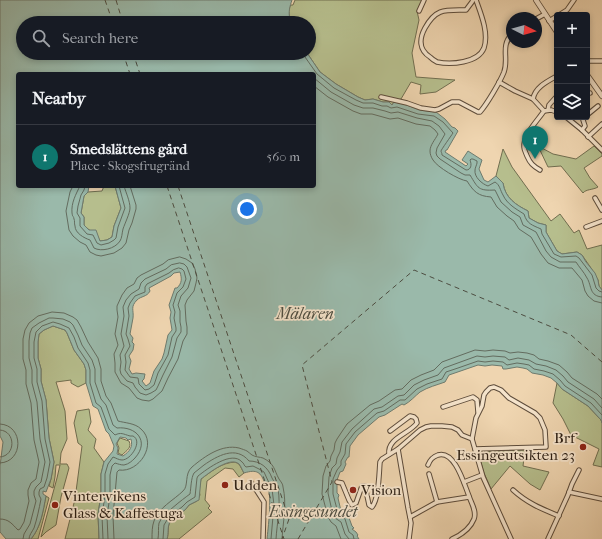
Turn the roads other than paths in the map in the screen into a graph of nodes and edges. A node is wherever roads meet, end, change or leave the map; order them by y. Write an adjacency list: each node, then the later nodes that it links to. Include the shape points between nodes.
1 (424, 0): 6 (street)
2 (473, 0): 3 (street, via 466,10 442,11 432,17 421,36 421,47 426,55 436,62 448,63 461,63 478,56 484,48 485,33 482,14)
3 (476, 0)
4 (536, 0): 8 (street)
5 (574, 0): 7 (street)
6 (419, 11)
7 (564, 12)
8 (545, 14): 9 (street); 11 (street)
9 (542, 16)
10 (554, 18): 11 (street)
11 (549, 21): 12 (street)
12 (554, 28)
13 (506, 44): 18 (street, via 504,73)
14 (590, 61): 15 (street)
15 (602, 61)
16 (554, 78): 21 (street, via 541,86)
17 (590, 79): 19 (street)
18 (499, 82): 20 (street, via 480,112 459,102 452,102 435,110); 21 (street)
19 (602, 96)
20 (381, 97)
21 (533, 99): 24 (street)
22 (554, 100): 24 (street)
23 (598, 106): 26 (street)
24 (546, 111): 25 (street); 33 (street, via 524,141 530,163)
25 (554, 112)
26 (590, 113)
27 (571, 120): 30 (street)
28 (583, 120): 30 (street, via 585,126)
29 (602, 124): 31 (street)
30 (582, 130): 31 (street)
31 (588, 137): 32 (street)
32 (602, 150)
33 (540, 170)
34 (594, 198): 35 (street)
35 (602, 210)
36 (602, 221): 37 (street)
37 (586, 227)
38 (443, 407): 39 (street, via 473,397 477,400)
39 (479, 413): 41 (street); 43 (street, via 486,392 490,388 498,388 540,418 545,430 546,447)
40 (390, 431): 44 (street, via 410,416 416,419 417,423 390,445)
41 (472, 439): 42 (street, via 452,427 432,426 420,430); 43 (street)
42 (398, 449): 44 (street); 58 (street)
43 (475, 449): 48 (street)
44 (389, 454): 50 (street, via 380,462 376,498 372,507 369,505 365,486 362,486 356,503 352,505 342,483)
45 (428, 465): 51 (street, via 431,458 441,454 448,456 455,463)
46 (578, 470): 53 (street)
47 (429, 474): 56 (street)
48 (482, 475): 51 (street); 62 (street)
49 (251, 482): 59 (street, via 264,502)
50 (337, 482)
51 (464, 482): 54 (street)
52 (513, 490): 57 (street, via 536,506)
53 (569, 492): 55 (street); 57 (street)
54 (469, 497): 56 (street); 61 (street, via 474,508 474,518 468,529)
55 (602, 499)
56 (437, 502): 58 (street)
57 (558, 516): 63 (street)
58 (410, 517): 60 (street)
59 (263, 539)
60 (409, 539)
61 (452, 539)
62 (511, 539)
63 (548, 539)

